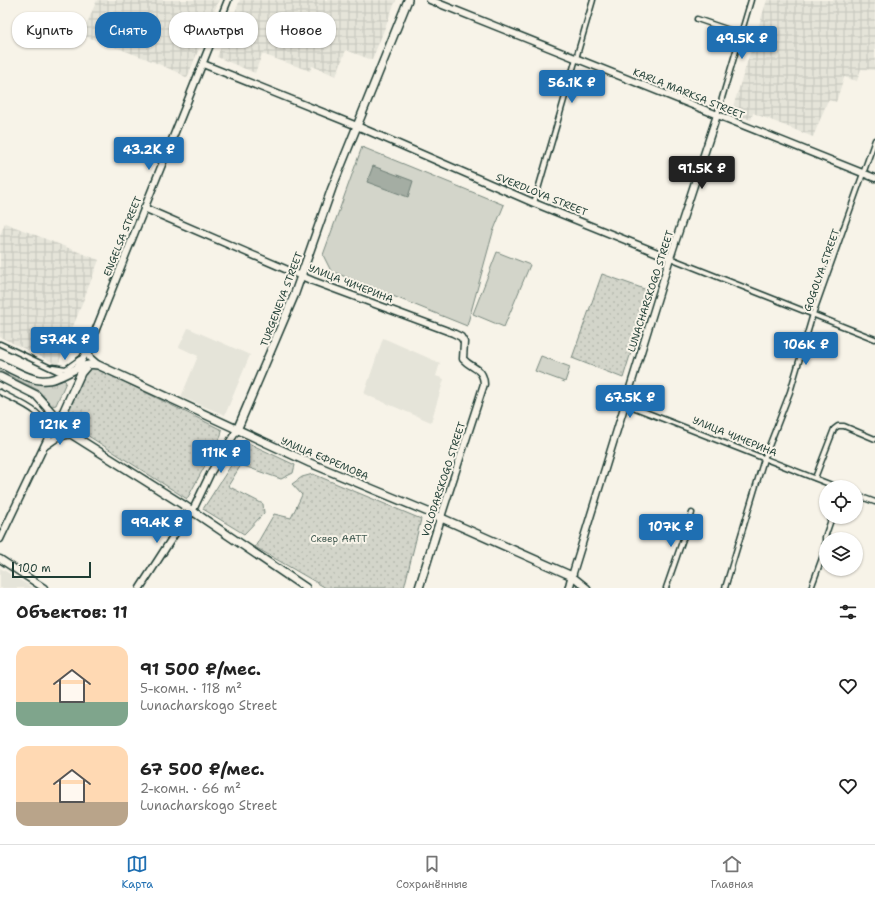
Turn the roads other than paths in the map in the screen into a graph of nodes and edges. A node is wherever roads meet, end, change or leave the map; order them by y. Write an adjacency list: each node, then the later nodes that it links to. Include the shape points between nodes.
1 (228, 0): 9 (street, ENGELSA STREET)
2 (408, 0): 11 (main road, TURGENEVA STREET)
3 (430, 0): 8 (street, KARLA MARKSA STREET)
4 (593, 0): 8 (street)
5 (751, 0): 7 (street, LUNACHARSKOGO STREET)
6 (697, 20): 7 (street)
7 (741, 34): 10 (street, LUNACHARSKOGO STREET)
8 (577, 59): 10 (street, KARLA MARKSA STREET); 15 (street)
9 (203, 64): 11 (street, SVERDLOVA STREET); 16 (street, ENGELSA STREET)
10 (717, 115): 13 (street, KARLA MARKSA STREET); 17 (street, LUNACHARSKOGO STREET)
11 (357, 126): 15 (street, SVERDLOVA STREET); 18 (main road, TURGENEVA STREET)
12 (875, 140): 13 (street, GOGOLYA STREET)
13 (864, 174): 14 (street, KARLA MARKSA STREET); 19 (street, GOGOLYA STREET)
14 (875, 178)
15 (534, 202): 17 (street, SVERDLOVA STREET)
16 (144, 208): 18 (street, УЛИЦА ЧИЧЕРИНА); 22 (street, ENGELSA STREET)
17 (670, 258): 19 (street, SVERDLOVA STREET); 31 (street, LUNACHARSKOGO STREET)
18 (301, 275): 28 (street, УЛИЦА ЧИЧЕРИНА, via 313,282 461,337 464,342 463,359); 33 (main road, TURGENEVA STREET, via 274,346)
19 (813, 314): 20 (street, SVERDLOVA STREET); 37 (street, GOGOLYA STREET, via 790,392)
20 (875, 339)
21 (0, 344): 23 (street)
22 (88, 349): 23 (street, via 76,364 66,369 60,370); 25 (street); 26 (street, ENGELSA STREET)
23 (40, 362): 27 (street, via 59,372)
24 (0, 364): 27 (main road, via 40,380 60,378)
25 (95, 364): 26 (main road); 33 (main road, УЛИЦА ЕФРЕМОВА); 34 (main road, via 81,373 61,417 63,426)
26 (78, 368): 27 (main road)
27 (71, 372)
28 (484, 376): 44 (street, VOLODARSKOGO STREET, via 484,384)
29 (0, 377): 32 (main road, via 36,395)
30 (0, 392): 36 (street, via 43,418 47,432)
31 (625, 404): 37 (street, УЛИЦА ЧИЧЕРИНА); 48 (street, LUNACHARSKOGO STREET)
32 (48, 408): 34 (main road); 36 (street, via 51,426)
33 (237, 430): 42 (street, TURGENEVA STREET, via 211,472); 44 (main road, УЛИЦА ЕФРЕМОВА, via 310,464)
34 (70, 434): 36 (street, via 58,437); 42 (main road)
35 (875, 439): 38 (street, via 838,426 834,429)
36 (44, 447): 46 (street)
37 (764, 459): 38 (street, УЛИЦА ЧИЧЕРИНА); 56 (street, GOGOLYA STREET)
38 (815, 478): 39 (street, УЛИЦА ЧИЧЕРИНА)
39 (820, 480)
40 (863, 498): 41 (street)
41 (875, 502)
42 (192, 512): 50 (street, TURGENEVA STREET); 51 (main road)
43 (692, 513): 55 (street)
44 (441, 517): 48 (main road, УЛИЦА ЕФРЕМОВА); 52 (main road, VOLODARSKOGO STREET)
45 (830, 524): 57 (street, via 825,537 825,550)
46 (0, 539)
47 (0, 559): 49 (street)
48 (572, 576): 53 (main road, LUNACHARSKOGO STREET); 54 (street)
49 (44, 588)
50 (140, 588)
51 (306, 588)
52 (418, 588)
53 (568, 588)
54 (587, 588)
55 (666, 588)
56 (724, 588)
57 (811, 588)

